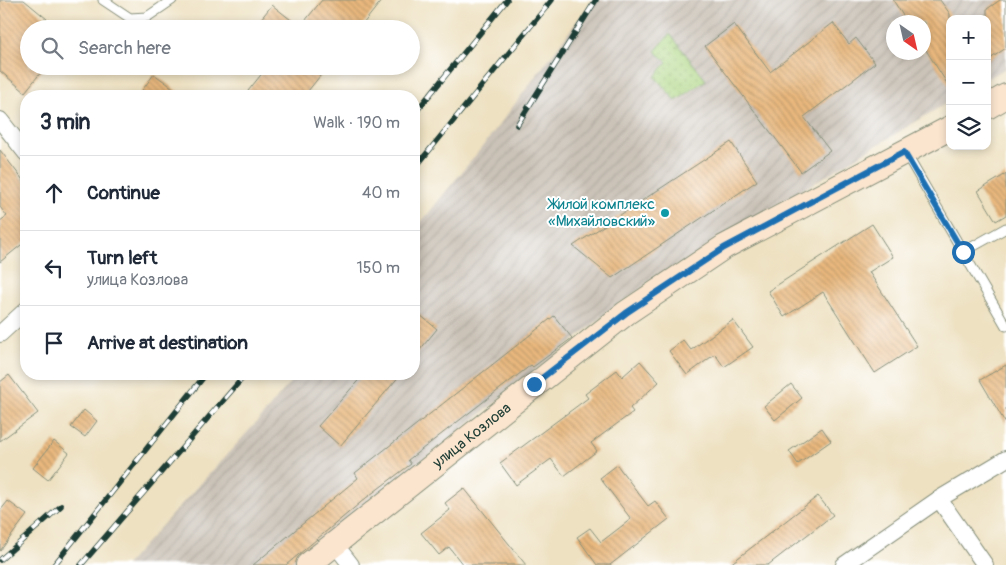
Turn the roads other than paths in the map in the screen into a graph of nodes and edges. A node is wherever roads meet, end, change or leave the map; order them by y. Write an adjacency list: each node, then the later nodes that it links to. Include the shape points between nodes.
1 (103, 0): 2 (lane, via 130,18 147,17)
2 (172, 0)
3 (1006, 96): 4 (street)
4 (990, 105)
5 (0, 120): 7 (street)
6 (946, 130): 8 (street, улица Козлова)
7 (20, 145)
8 (904, 152): 10 (lane); 16 (street, улица Козлова, via 724,248 626,313)
9 (1006, 228): 10 (lane)
10 (963, 252): 12 (lane)
11 (20, 316): 13 (street)
12 (1006, 326)
13 (0, 334)
14 (1006, 459): 15 (street)
15 (939, 499): 19 (street); 20 (street)
16 (334, 542): 17 (street, улица Козлова); 18 (street)
17 (308, 565)
18 (351, 565)
19 (844, 565)
20 (985, 565)

